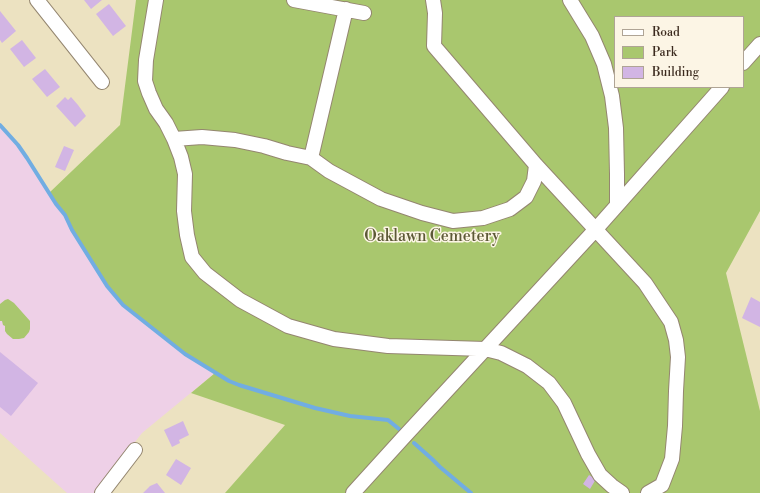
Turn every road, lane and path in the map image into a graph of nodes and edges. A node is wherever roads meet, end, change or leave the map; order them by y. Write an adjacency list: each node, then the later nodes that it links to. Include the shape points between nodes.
1 (38, 0): 10 (street)
2 (156, 0): 12 (street, via 145,81 156,109)
3 (294, 0): 6 (street)
4 (433, 0): 14 (street, via 434,46)
5 (570, 0): 15 (street, via 592,36 604,64 612,96 616,128)
6 (346, 9): 7 (street); 13 (street)
7 (364, 13)
8 (760, 44): 9 (street)
9 (744, 62)
10 (102, 82)
11 (721, 88): 15 (street)
12 (174, 139): 13 (street, via 202,137 235,140); 17 (street, via 185,174 184,211 192,257 205,273 240,300 288,326 334,339 388,346)
13 (311, 158): 14 (street, via 329,171 381,199 453,220 483,218 510,209 526,197 534,181)
14 (536, 165): 16 (street)
15 (617, 205): 16 (street)
16 (596, 229): 17 (street); 22 (street, via 645,282 671,322 676,340 678,357 672,459 662,484)
17 (485, 349): 20 (street); 21 (street, via 501,353 527,366 549,383 564,404 600,474)
18 (135, 450): 19 (street)
19 (102, 493)
20 (353, 493)
21 (622, 493)
22 (648, 493)

